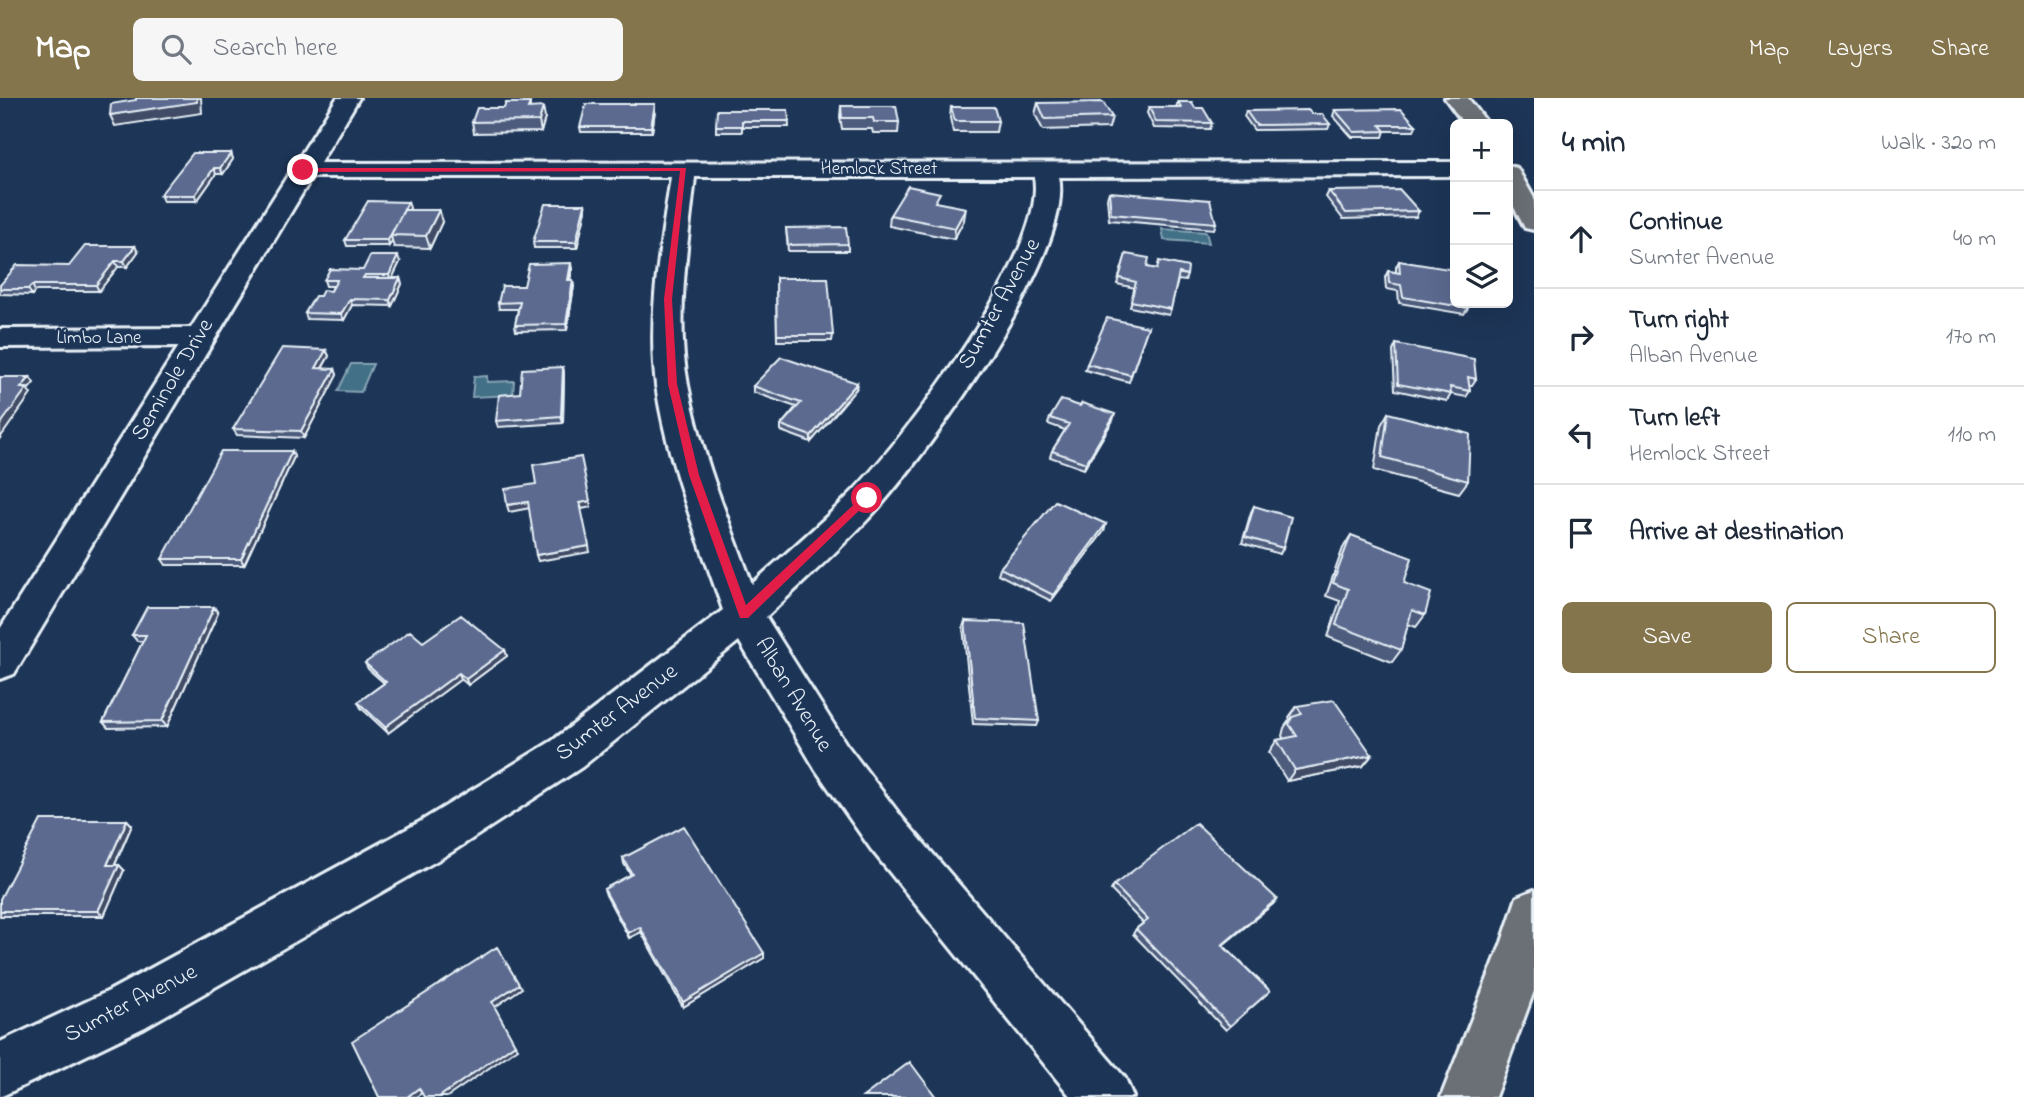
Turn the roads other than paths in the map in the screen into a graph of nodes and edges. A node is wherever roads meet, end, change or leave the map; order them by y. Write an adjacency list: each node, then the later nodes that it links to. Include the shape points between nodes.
1 (348, 98): 7 (street, Seminole Drive)
2 (1456, 98): 3 (main road)
3 (1472, 119)
4 (684, 169): 5 (street, Hemlock Street); 7 (street, Hemlock Street); 12 (street, Alban Avenue, via 668,299 672,384 694,475)
5 (1045, 169): 6 (street, Hemlock Street); 12 (street, Sumter Avenue, via 1049,189 1044,221 1017,283 945,403 867,498)
6 (1450, 169)
7 (303, 170): 10 (street, Seminole Drive)
8 (1513, 182): 9 (main road)
9 (1534, 222)
10 (199, 337): 11 (street, Limbo Lane); 13 (street, Seminole Drive)
11 (0, 338)
12 (744, 615): 15 (street, Sumter Avenue, via 567,754 433,838 127,1009); 16 (street, Alban Avenue, via 831,757 887,834)
13 (0, 663)
14 (1534, 913): 17 (main road)
15 (0, 1070)
16 (1106, 1097)
17 (1468, 1097)

